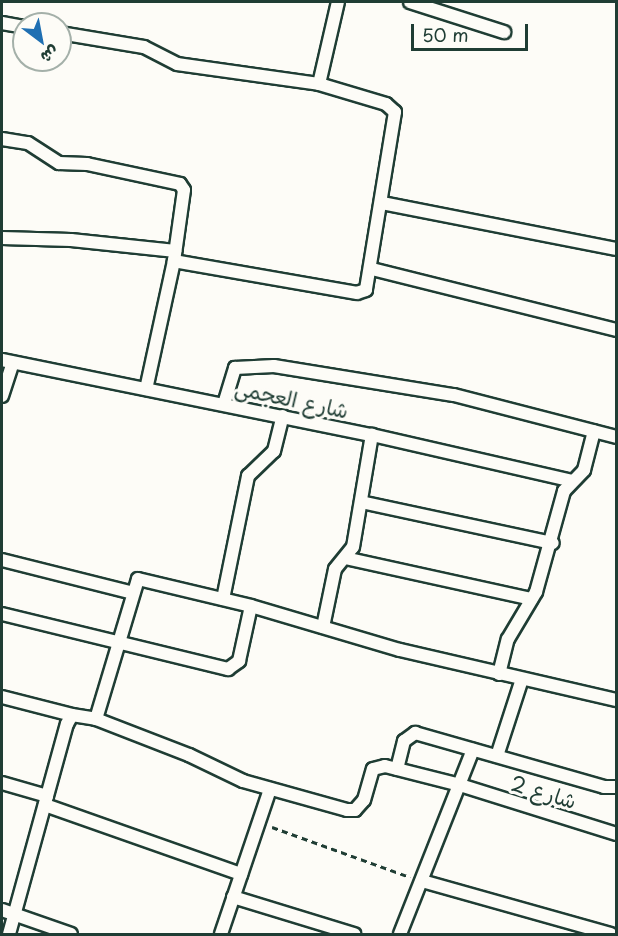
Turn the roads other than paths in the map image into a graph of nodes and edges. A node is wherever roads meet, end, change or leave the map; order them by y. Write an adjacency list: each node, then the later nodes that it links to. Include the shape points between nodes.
1 (338, 2): 5 (street)
2 (410, 2): 3 (street)
3 (504, 32)
4 (72, 35): 5 (street, via 144,47 177,64)
5 (319, 84): 7 (street, via 394,109)
6 (2, 139): 10 (street, via 28,143 59,163 87,164 180,184 184,190)
7 (382, 203): 9 (street); 11 (street)
8 (2, 238): 10 (street, via 71,240)
9 (616, 249)
10 (174, 256): 11 (street, via 361,294 368,287); 14 (street)
11 (372, 268): 12 (street)
12 (616, 330)
13 (7, 362): 14 (street, شارع العجمى); 15 (street)
14 (146, 389): 16 (street, شارع العجمى)
15 (2, 396)
16 (224, 404): 17 (street, شارع العجمى); 18 (street, via 235,368 274,366 464,397)
17 (283, 416): 19 (street, شارع العجمى); 27 (street, via 274,451 248,476)
18 (594, 431): 20 (street); 21 (street, via 584,470)
19 (372, 435): 21 (street, شارع العجمى); 22 (street)
20 (616, 437)
21 (573, 481): 23 (street, via 564,491)
22 (361, 502): 23 (street); 24 (street, via 353,547)
23 (553, 543): 28 (street)
24 (345, 558): 28 (street); 31 (street, via 334,569)
25 (2, 560): 26 (street)
26 (132, 593): 27 (street, via 140,578); 32 (street)
27 (223, 599): 29 (street)
28 (532, 599): 33 (street, via 505,645)
29 (251, 606): 31 (street); 32 (street, via 239,661 231,669)
30 (2, 614): 32 (street)
31 (323, 627): 33 (street)
32 (120, 644): 38 (street)
33 (499, 674): 34 (street)
34 (522, 679): 36 (street); 40 (street)
35 (2, 697): 37 (street)
36 (616, 700)
37 (72, 715): 38 (street); 46 (street)
38 (96, 718): 45 (street)
39 (473, 750): 40 (street); 41 (street, via 415,733 404,741); 43 (street)
40 (497, 756): 44 (street, via 604,787)
41 (397, 769): 43 (street, شارع 2); 45 (street, via 373,769 364,800 355,810)
42 (2, 783): 46 (street)
43 (460, 785): 47 (street, شارع 2); 49 (street)
44 (616, 786)
45 (270, 789): 48 (street)
46 (46, 800): 48 (street); 52 (street)
47 (616, 834)
48 (241, 874): 50 (street)
49 (423, 881): 57 (street); 58 (street)
50 (233, 897): 55 (street); 56 (street)
51 (2, 910): 52 (street)
52 (14, 915): 53 (street); 54 (street)
53 (9, 934)
54 (71, 934)
55 (221, 934)
56 (354, 934)
57 (400, 934)
58 (611, 934)

